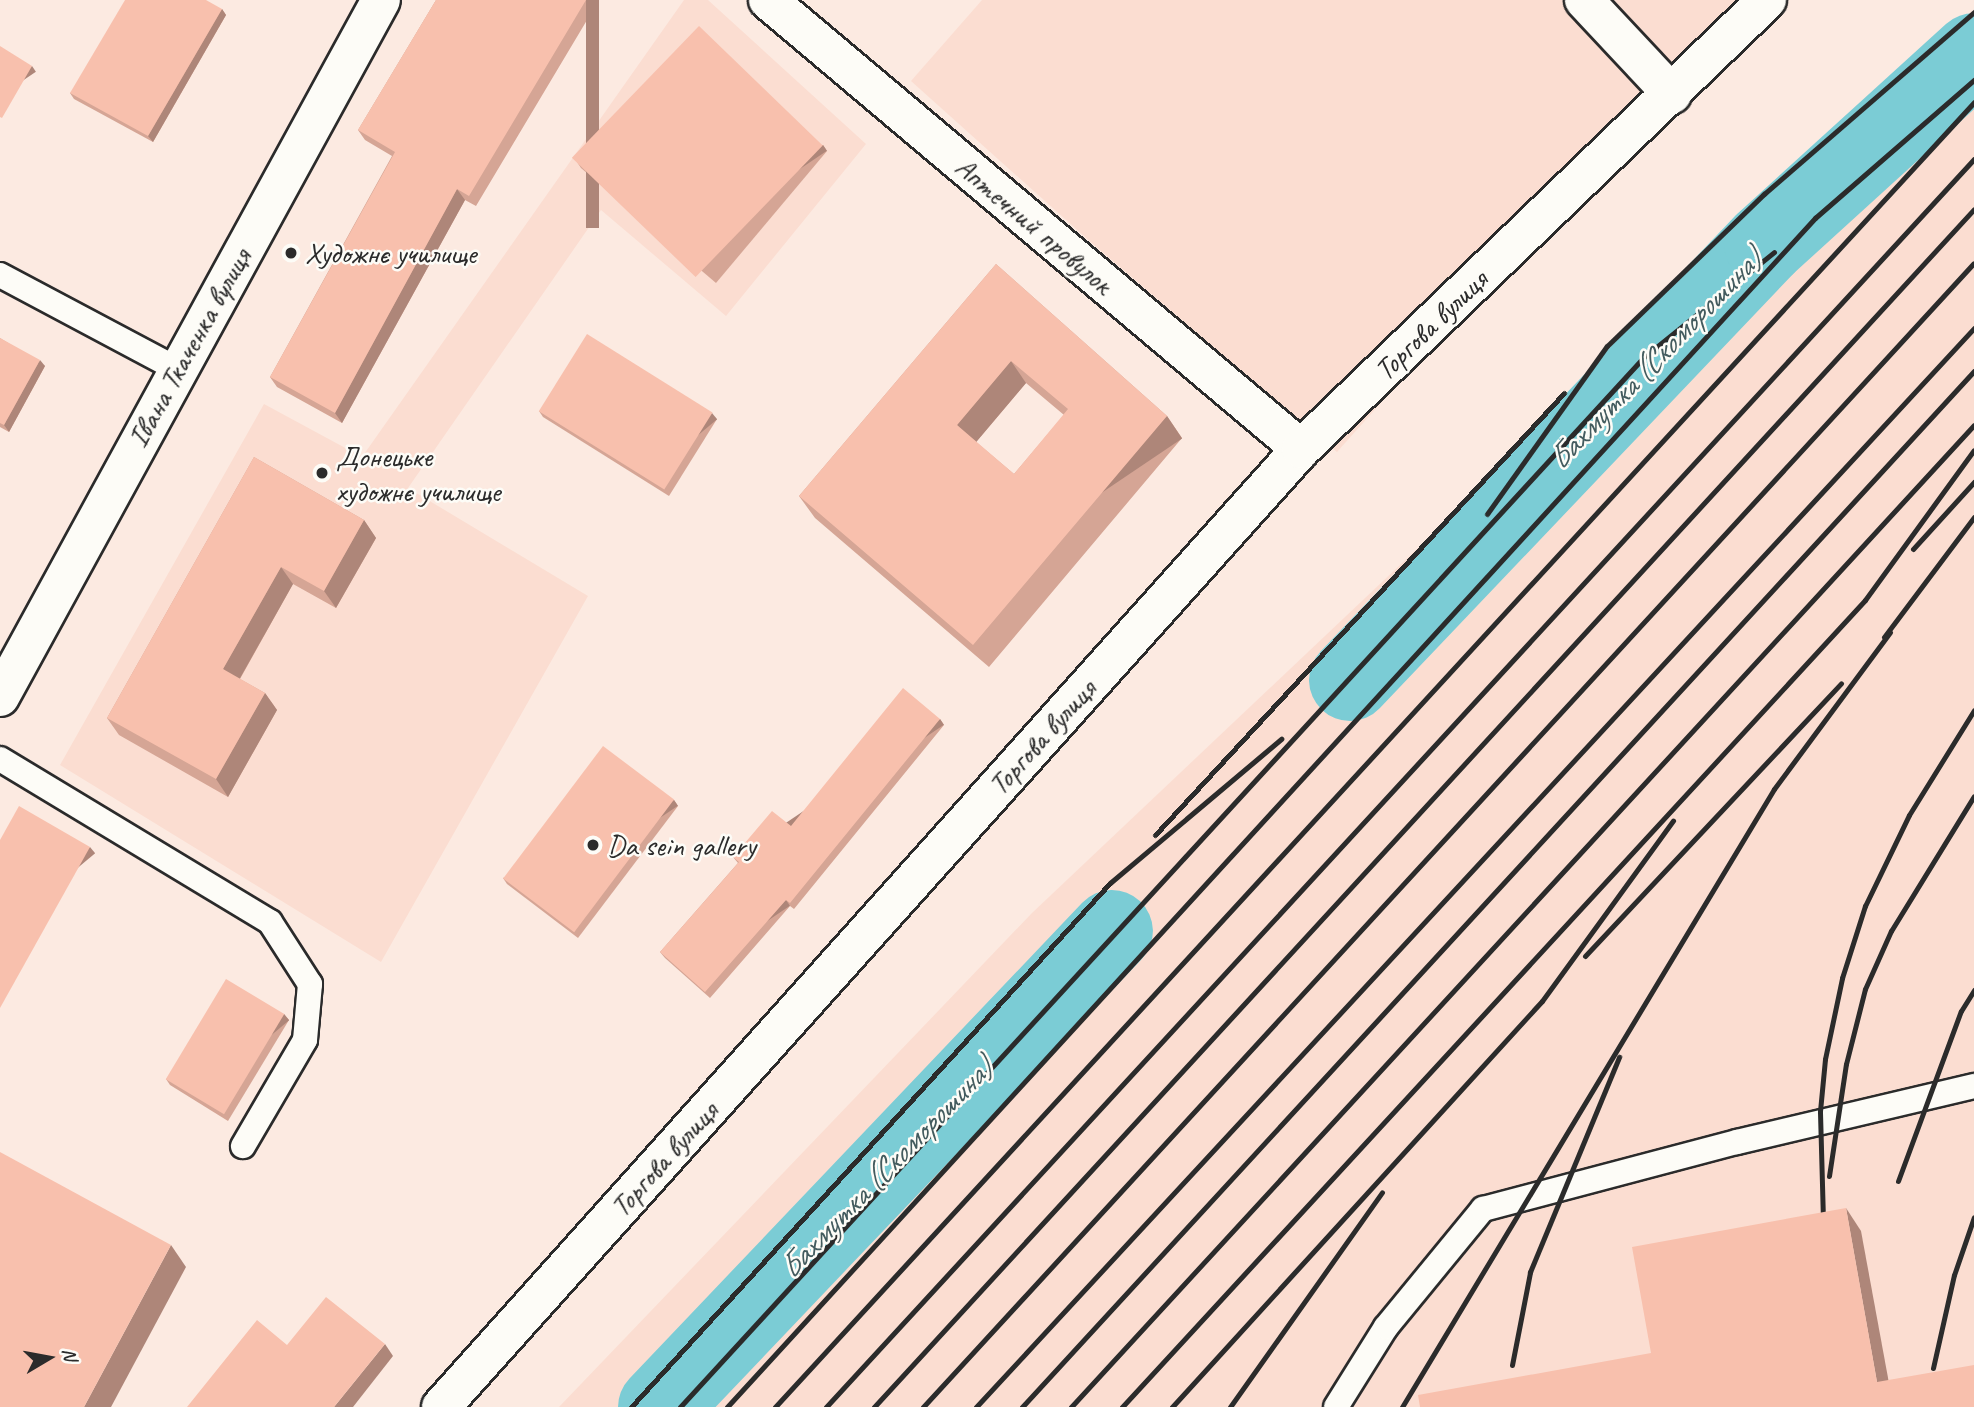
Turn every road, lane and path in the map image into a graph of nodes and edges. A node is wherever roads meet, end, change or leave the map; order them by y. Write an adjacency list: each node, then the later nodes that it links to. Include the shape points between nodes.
1 (381, 0): 7 (street, Івана Ткаченка вулиця)
2 (768, 0): 8 (street, Аптечний провулок)
3 (1584, 0): 5 (street)
4 (1768, 0): 5 (street, Торгова вулиця)
5 (1672, 94): 8 (street, Торгова вулиця)
6 (0, 275): 7 (lane)
7 (177, 369): 9 (street, Івана Ткаченка вулиця)
8 (1301, 449): 13 (street, Торгова вулиця)
9 (0, 698)
10 (0, 759): 12 (lane, via 270,922 310,984 305,1040)
11 (1974, 1086): 14 (lane, via 1483,1209 1386,1327)
12 (243, 1146)
13 (441, 1407)
14 (1336, 1407)

